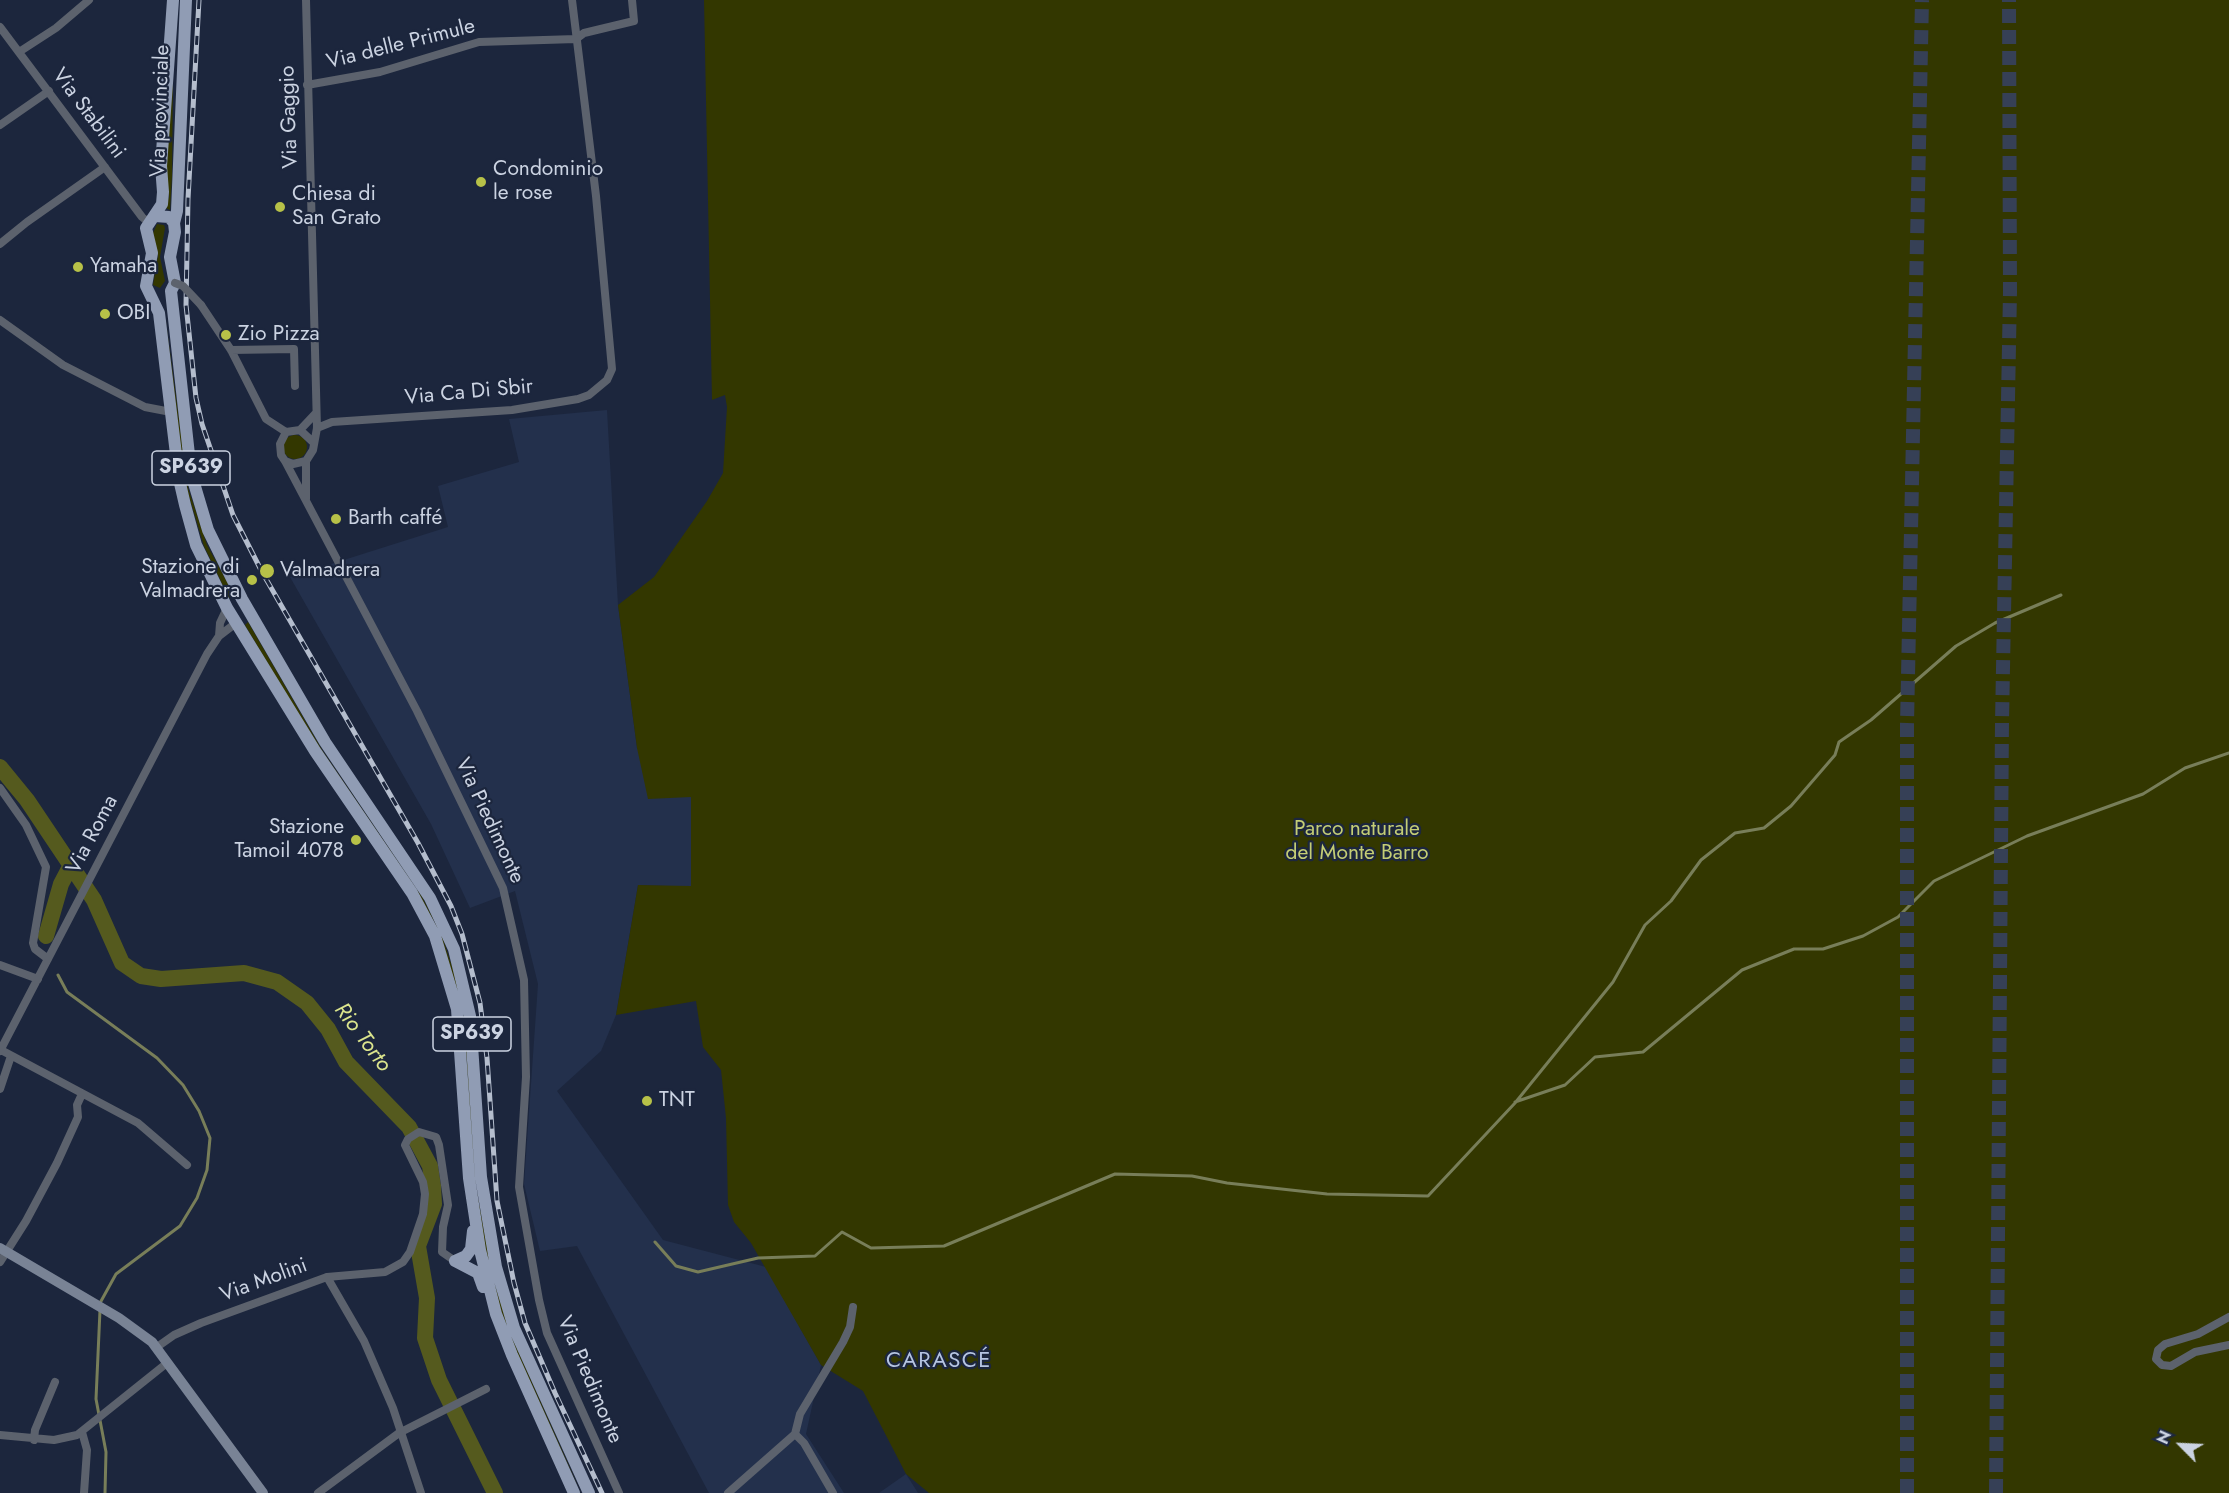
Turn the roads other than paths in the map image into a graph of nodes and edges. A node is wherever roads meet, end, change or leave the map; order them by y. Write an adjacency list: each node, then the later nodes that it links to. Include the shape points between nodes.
1 (89, 0): 10 (street, via 56,28)
2 (172, 0): 15 (main road, SP639, via 162,204)
3 (186, 0): 16 (main road, Via provinciale / SP639)
4 (306, 0): 11 (street, Via Gaggio)
5 (572, 0): 9 (street)
6 (632, 0): 9 (street, Via delle Primule, via 634,21 584,33)
7 (0, 27): 10 (street, Via Stabilini)
8 (0, 32): 10 (street)
9 (576, 39): 11 (street, Via delle Primule, via 479,42 380,72); 25 (street, Via Ca Di Sbir, via 612,369 600,388 578,399 512,410 332,422)
10 (17, 50): 12 (street, Via Stabilini)
11 (307, 85): 24 (street, Via Gaggio)
12 (49, 91): 13 (street); 14 (street, Via Stabilini)
13 (0, 125)
14 (105, 167): 15 (street, Via Stabilini); 17 (street)
15 (151, 219): 16 (main road, via 169,218); 19 (main road, SP639, via 146,234 152,253 146,286)
16 (174, 223): 18 (main road, SP639, via 170,257)
17 (0, 244)
18 (173, 287): 19 (main road, via 163,297); 21 (street, bridge, via 183,286 201,305); 33 (main road, SP639, via 191,473 208,530)
19 (153, 295): 23 (main road, SP639, via 159,313)
20 (0, 320): 23 (street, via 63,365 145,407)
21 (231, 350): 22 (street, via 294,349); 27 (street, via 266,419)
22 (295, 386)
23 (171, 412): 32 (main road, SP639, via 179,479 196,545)
24 (316, 412): 25 (street, Via Gaggio); 26 (street)
25 (317, 428): 28 (street, Via Gaggio)
26 (300, 430): 27 (street); 28 (street)
27 (286, 432): 29 (street, via 280,444)
28 (313, 442): 30 (street)
29 (285, 461): 30 (street); 31 (street, Via Piedimonte)
30 (306, 461): 31 (street, Via Piedimonte)
31 (306, 501): 69 (street, Via Piedimonte, via 417,711 503,888 524,981 526,1055 519,1187 539,1300 547,1334)
32 (227, 608): 34 (main road, SP639); 35 (street, Via Roma)
33 (251, 614): 34 (main road); 68 (main road, SP639, via 325,742 430,898 454,949 470,1016 481,1177 496,1267 514,1328)
34 (236, 622): 35 (street, Via Roma); 45 (main road, SP639, via 315,750 412,893 435,936 457,1009)
35 (219, 636): 37 (street, Via Roma)
36 (0, 788): 37 (street, via 28,829 46,867 33,943)
37 (48, 959): 39 (street, Via Roma)
38 (0, 965): 39 (street)
39 (38, 979): 40 (street, Via Roma)
40 (0, 1051): 41 (street)
41 (11, 1056): 42 (street); 43 (street)
42 (0, 1089)
43 (82, 1094): 44 (street, via 138,1123); 46 (street, via 77,1105 78,1117 66,1144)
44 (187, 1165)
45 (474, 1212): 47 (main road, via 471,1249); 51 (main road, SP639)
46 (3, 1250): 48 (street); 54 (main road, via 120,1318)
47 (455, 1261): 49 (street, via 442,1252 448,1205 439,1145 436,1137 419,1132 405,1145 425,1194 423,1214 410,1252 403,1262 385,1272); 51 (main road, via 478,1273)
48 (0, 1262)
49 (327, 1277): 54 (street, Via Molini, via 201,1323); 59 (street, Via Molini, via 364,1341 393,1408)
50 (853, 1307): 60 (street, via 850,1327 800,1414)
51 (495, 1309): 67 (main road, SP639)
52 (2229, 1317): 53 (street, via 2198,1334 2165,1344 2156,1359 2171,1366 2195,1352)
53 (2229, 1345)
54 (157, 1347): 55 (main road)
55 (167, 1363): 58 (street); 64 (main road)
56 (55, 1382): 62 (street)
57 (486, 1389): 59 (street)
58 (85, 1430): 62 (street, via 54,1440); 63 (street)
59 (399, 1433): 65 (street); 66 (street, Via Molini)
60 (795, 1434): 70 (street); 71 (street)
61 (0, 1435): 62 (street)
62 (34, 1440)
63 (84, 1493)
64 (263, 1493)
65 (318, 1493)
66 (421, 1493)
67 (574, 1493)
68 (590, 1493)
69 (619, 1493)
70 (728, 1493)
71 (833, 1493)

